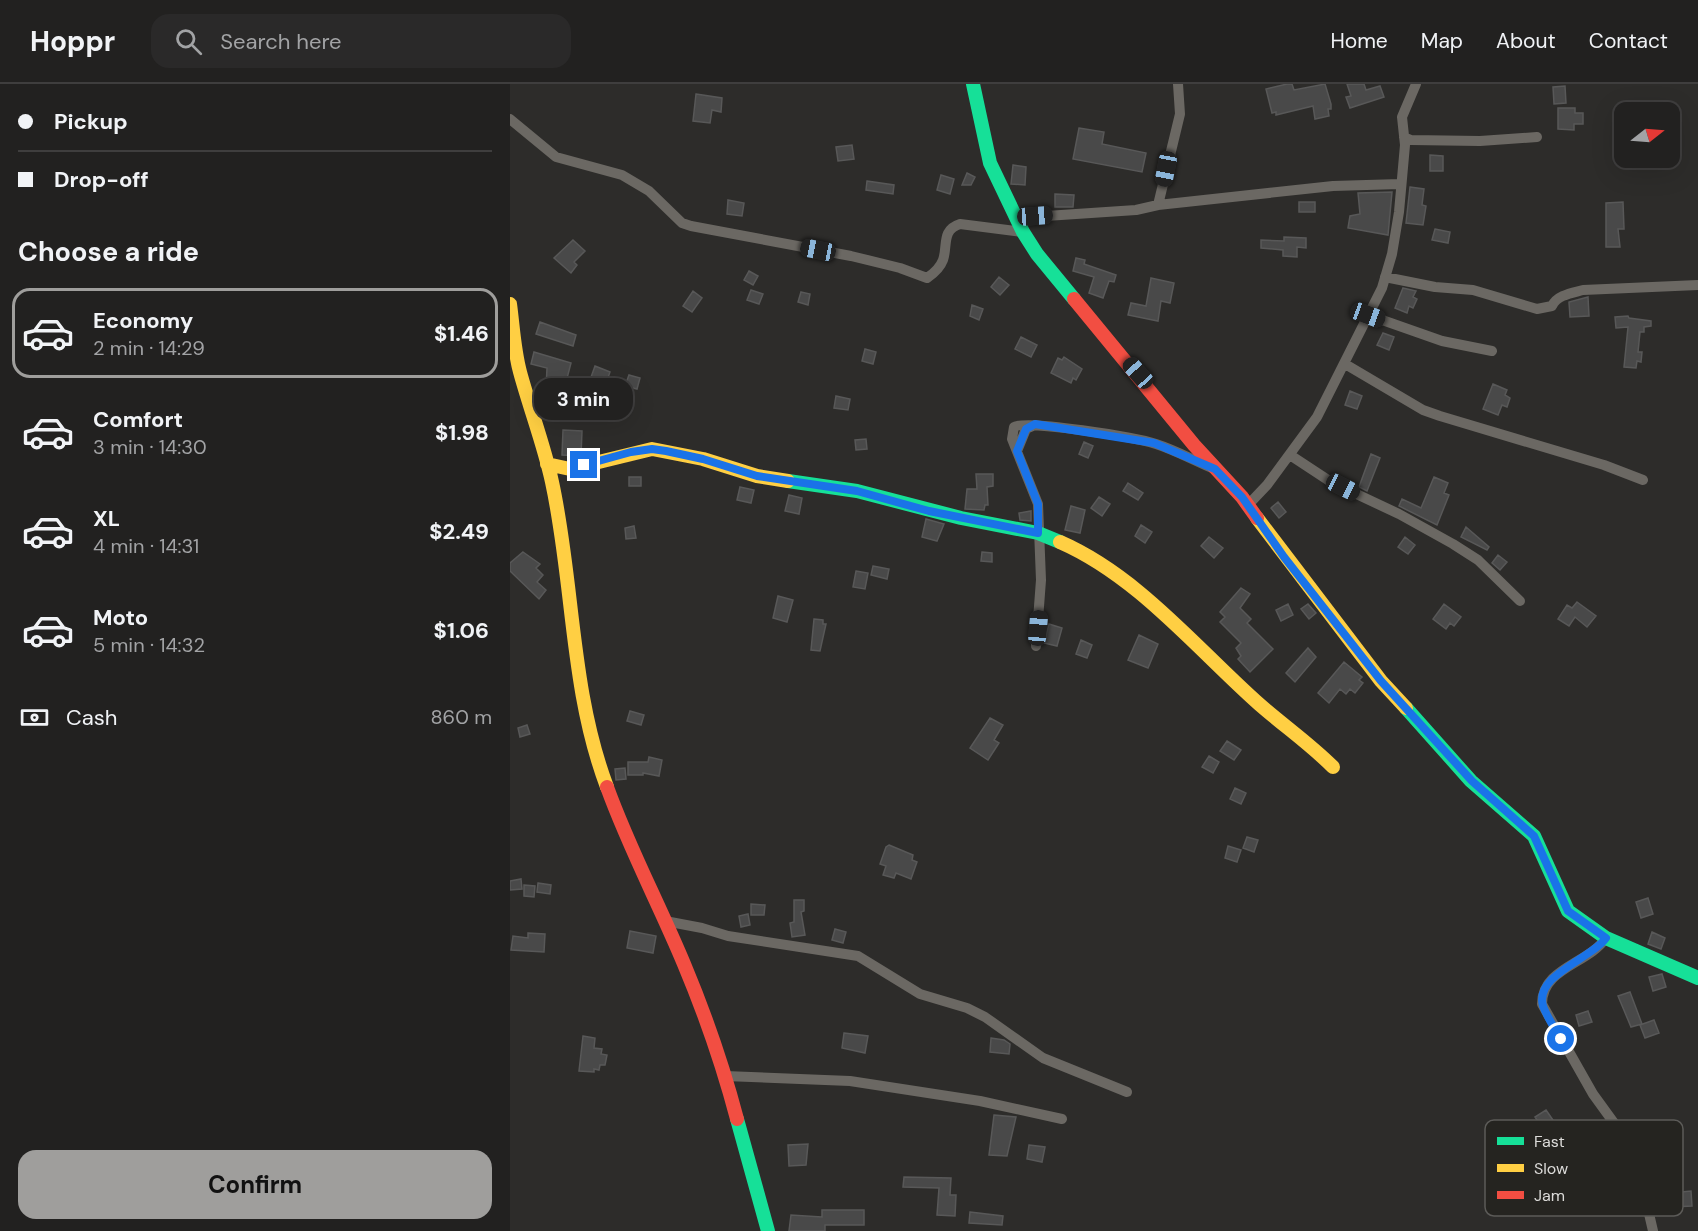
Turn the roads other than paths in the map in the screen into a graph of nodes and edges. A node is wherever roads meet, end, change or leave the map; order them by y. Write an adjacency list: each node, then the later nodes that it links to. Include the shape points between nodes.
1 (973, 84): 9 (street, via 990,164)
2 (1178, 84): 8 (street, via 1180,114)
3 (1416, 84): 5 (street, via 1403,110)
4 (510, 119): 10 (street, via 556,157 622,175 649,191 682,223 851,256 927,278 943,261 946,234 953,226)
5 (1404, 137): 6 (street, via 1479,141); 7 (street)
6 (1537, 137)
7 (1400, 184): 8 (street, via 1333,186); 11 (street, via 1396,236)
8 (1158, 205): 9 (street)
9 (1016, 218): 10 (street)
10 (1023, 232): 19 (street, via 1046,267)
11 (1385, 277): 12 (street, via 1473,290 1537,309 1552,306 1554,301 1582,290); 14 (street)
12 (1698, 285)
13 (510, 304): 18 (street, via 519,369)
14 (1368, 315): 15 (street, via 1442,341); 16 (street)
15 (1492, 351)
16 (1345, 364): 17 (street, via 1317,417); 20 (street, via 1423,410)
17 (1290, 455): 21 (street); 23 (street, via 1331,482 1453,544 1478,560)
18 (548, 464): 22 (street, via 570,469 652,449 703,459 757,476 857,491 951,516); 26 (street, via 565,562 576,664 595,755 621,825)
19 (1215, 469): 21 (street); 22 (street, via 1154,443 1035,424 1026,429 1017,451 1038,504)
20 (1643, 480)
21 (1248, 505): 27 (street, via 1381,681 1472,781 1534,836 1568,911)
22 (1038, 533): 24 (street, via 1041,579); 25 (street, via 1087,554 1111,572 1208,653 1259,704)
23 (1520, 601)
24 (1036, 646)
25 (1333, 767)
26 (665, 921): 29 (street); 30 (street, via 728,936 858,956 920,994 985,1017 1043,1058)
27 (1606, 938): 28 (street); 32 (street, via 1600,947 1551,979 1542,992 1542,1004 1593,1095)
28 (1698, 978)
29 (725, 1076): 31 (street, via 850,1082 980,1101); 34 (street)
30 (1127, 1092)
31 (1062, 1119)
32 (1612, 1120)
33 (1650, 1216): 35 (street)
34 (768, 1231)
35 (1653, 1231)

